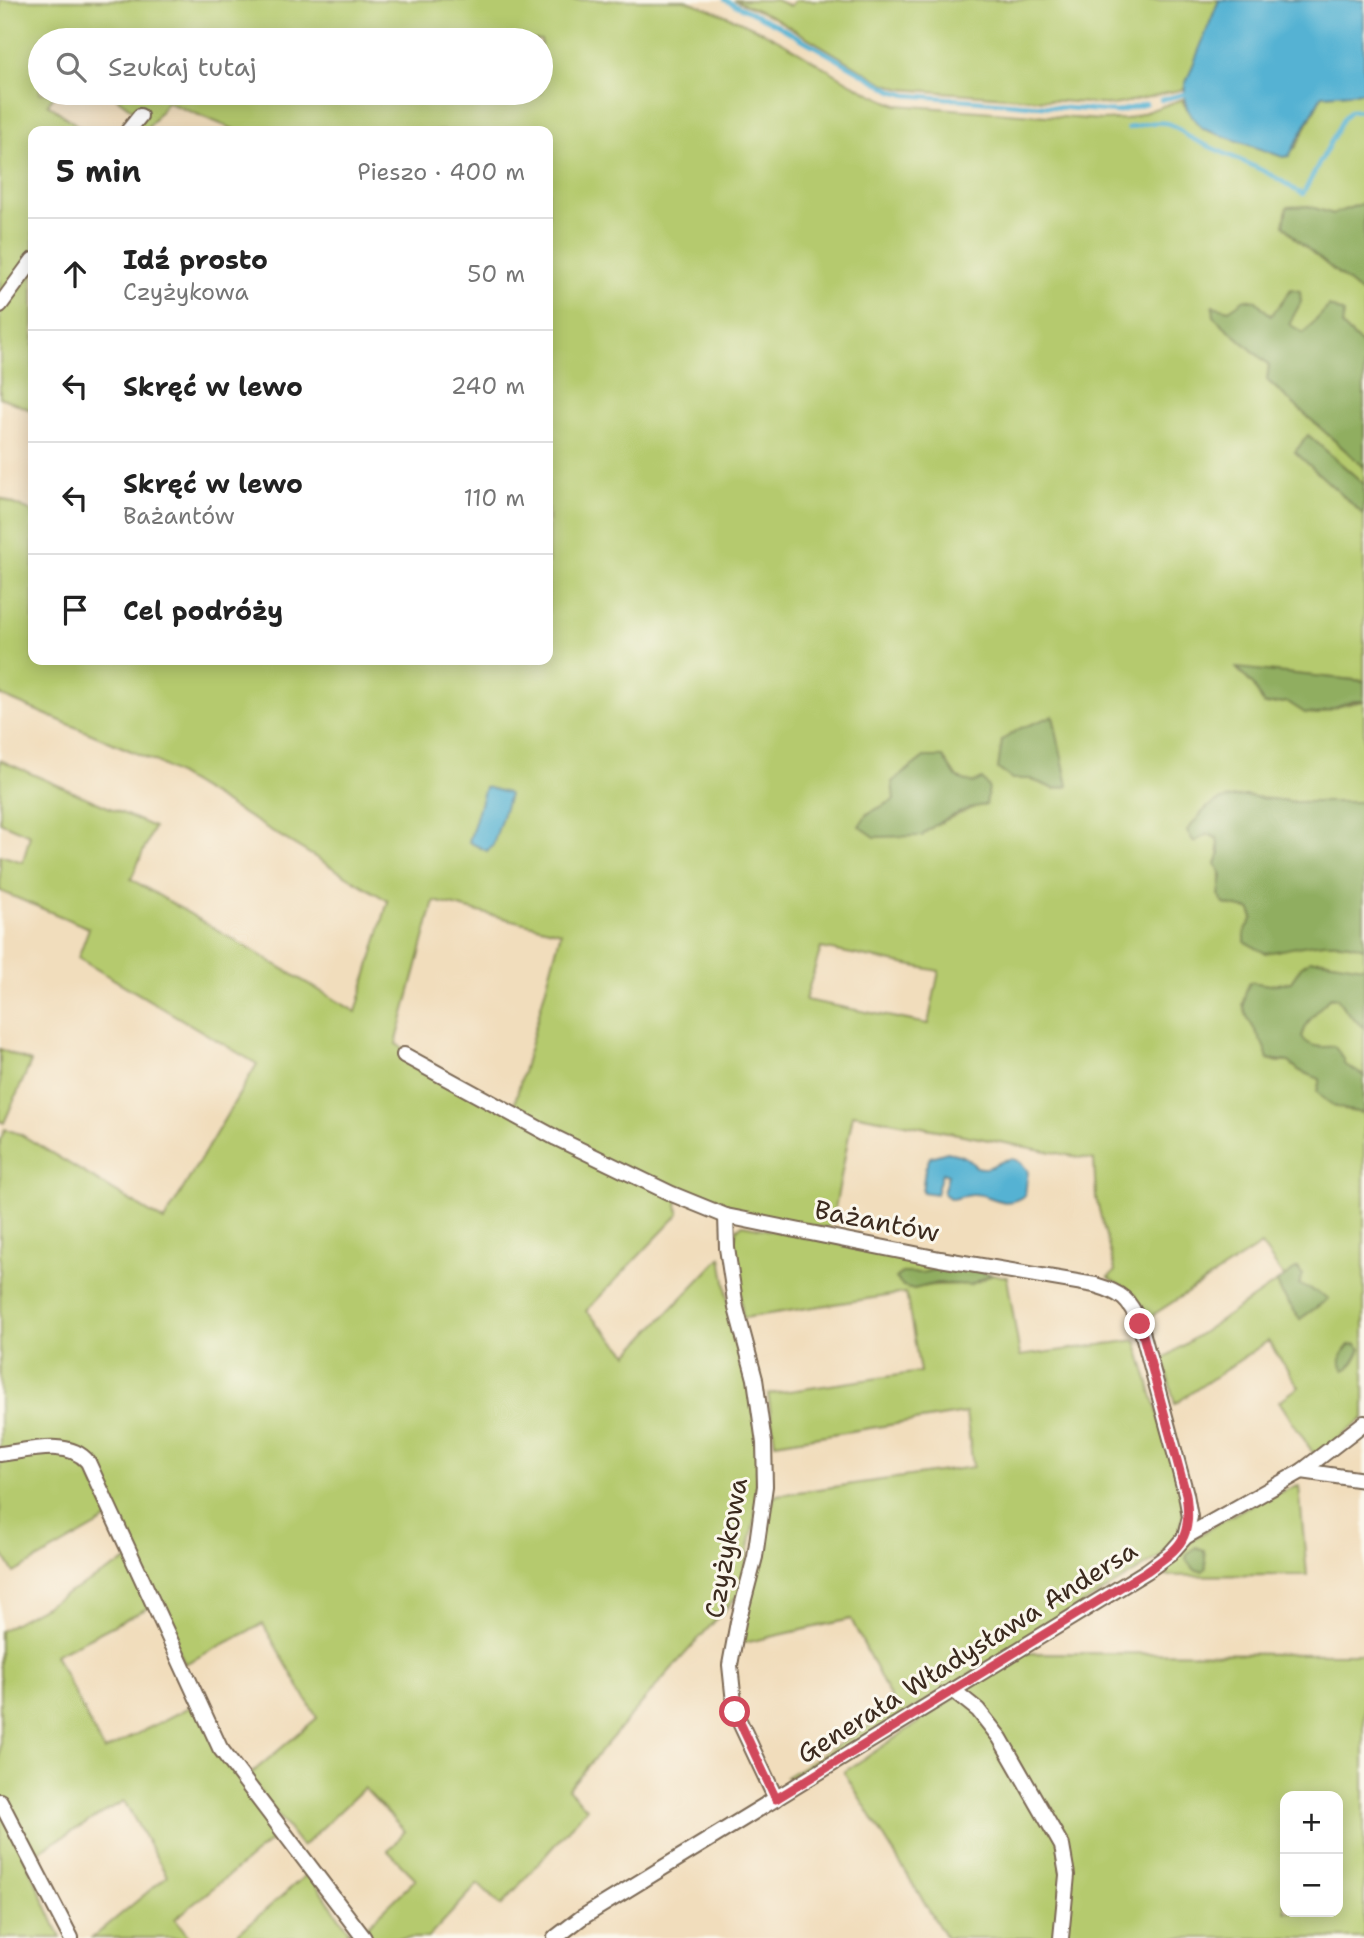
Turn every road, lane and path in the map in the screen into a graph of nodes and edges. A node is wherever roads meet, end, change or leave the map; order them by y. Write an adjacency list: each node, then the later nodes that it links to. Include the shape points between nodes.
1 (140, 116): 2 (street)
2 (132, 126)
3 (28, 267): 4 (street)
4 (0, 305)
5 (404, 1055): 6 (street, Bażantów, via 556,1138)
6 (726, 1216): 11 (street, Bażantów, via 1095,1285 1125,1298 1140,1324 1186,1494 1189,1517); 13 (street, Czyżykowa, via 736,1308 757,1392 765,1486 755,1557 730,1665 735,1712)
7 (1364, 1423): 9 (street, Generała Władysława Andersa)
8 (0, 1454): 16 (street, via 63,1448 78,1451 88,1462 220,1748)
9 (1302, 1471): 10 (street); 11 (street, Generała Władysława Andersa)
10 (1364, 1480)
11 (1185, 1537): 12 (street, Generała Władysława Andersa, via 1147,1571)
12 (953, 1690): 13 (street, Generała Władysława Andersa); 18 (street, via 978,1710 1000,1738 1062,1846 1067,1875)
13 (776, 1799): 17 (street, Generała Władysława Andersa)
14 (0, 1801): 15 (street)
15 (71, 1938)
16 (364, 1938)
17 (555, 1938)
18 (1061, 1938)

